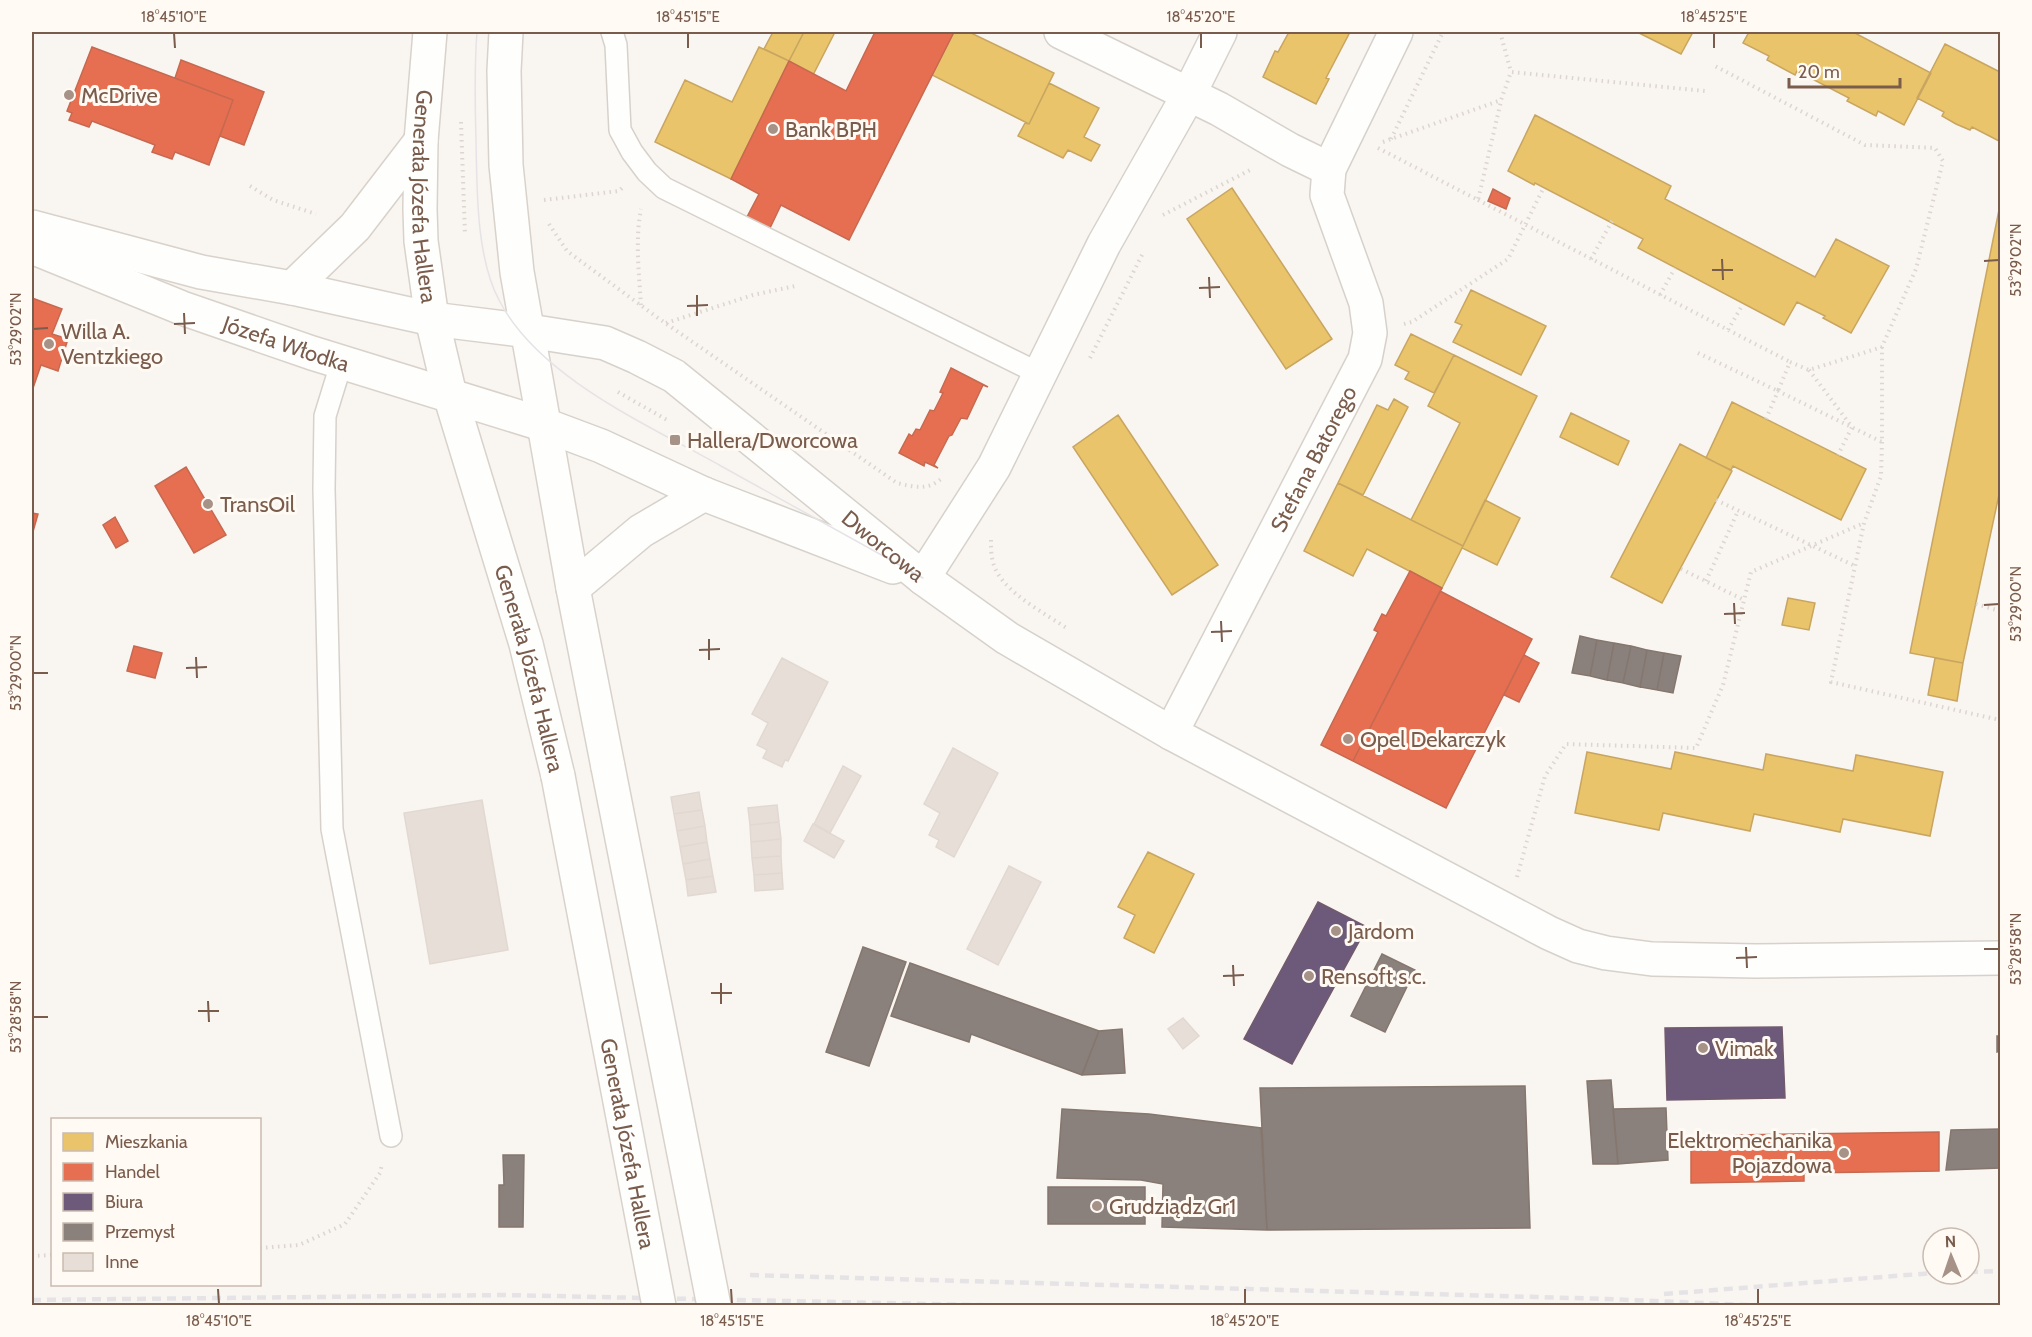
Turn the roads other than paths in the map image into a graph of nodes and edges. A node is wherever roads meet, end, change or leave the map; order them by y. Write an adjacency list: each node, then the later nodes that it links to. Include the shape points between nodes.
1 (430, 32): 8 (street, Generała Józefa Hallera)
2 (506, 32): 14 (street, via 506,165 517,272)
3 (612, 32): 16 (lane, via 620,130 647,172 664,188)
4 (1061, 32): 7 (street)
5 (1220, 32): 7 (street)
6 (1396, 32): 9 (street, Stefana Batorego)
7 (1189, 94): 9 (street); 16 (street, via 1104,244)
8 (421, 141): 12 (street, via 355,227); 13 (street, Generała Józefa Hallera, via 421,241)
9 (1329, 169): 22 (street, Stefana Batorego, via 1327,195 1366,303 1370,333 1365,358)
10 (32, 227): 12 (street, Józefa Włodka, via 201,272)
11 (32, 247): 15 (street, Józefa Włodka, via 182,308)
12 (292, 288): 13 (street, Józefa Włodka)
13 (432, 319): 14 (street, Józefa Włodka); 17 (street, Generała Józefa Hallera)
14 (529, 331): 18 (street); 20 (street, Dworcowa, via 605,343 674,376)
15 (342, 361): 17 (street, Józefa Włodka); 24 (lane, via 325,416 332,829)
16 (1040, 374): 20 (street, via 994,467)
17 (450, 395): 18 (street, Józefa Włodka); 25 (street, Generała Józefa Hallera, bridge, via 526,644 558,776)
18 (545, 425): 19 (street, Dworcowa); 21 (street)
19 (704, 494): 20 (street, Dworcowa); 21 (street, via 641,531)
20 (922, 578): 22 (street, via 1007,638)
21 (573, 588): 26 (street, bridge)
22 (1171, 733): 23 (street, via 1578,946 1652,959)
23 (2001, 958)
24 (391, 1136)
25 (659, 1305)
26 (714, 1305)

